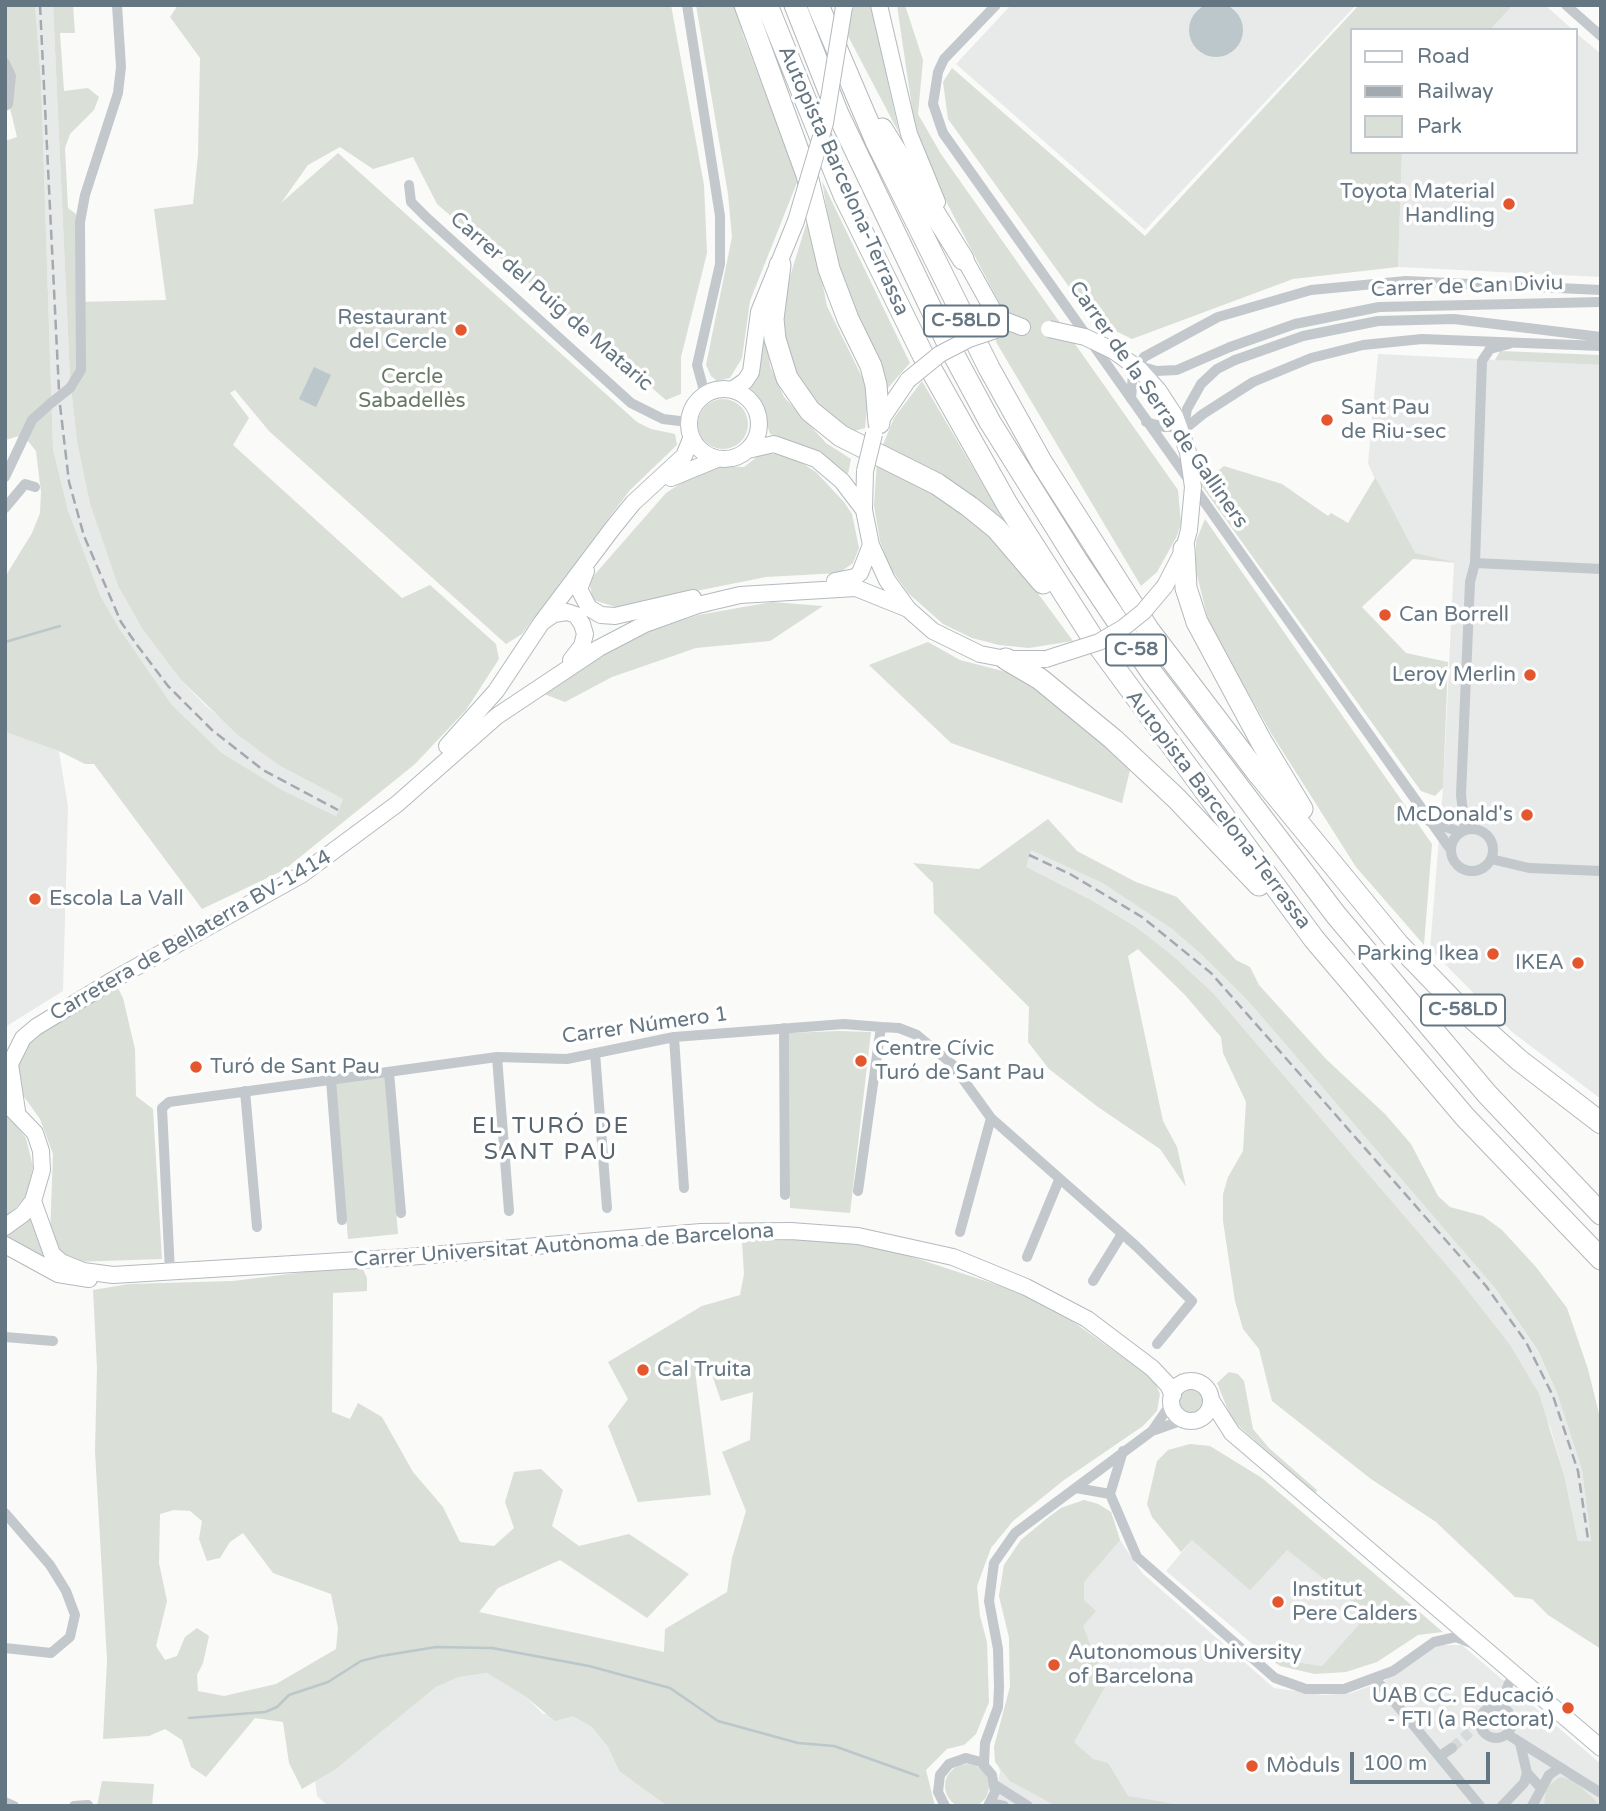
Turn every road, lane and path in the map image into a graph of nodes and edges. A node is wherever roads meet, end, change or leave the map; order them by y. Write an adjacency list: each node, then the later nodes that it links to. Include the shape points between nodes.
1 (117, 5): 38 (street, bridge, via 118,93 80,222 81,370 70,388 32,419)
2 (687, 5): 27 (street, via 720,216 720,264 696,365)
3 (746, 5): 31 (highway, via 807,175 829,269 871,366)
4 (766, 5): 51 (highway, Autopista Barcelona-Terrassa / C-58, via 844,195 923,355 1007,504)
5 (795, 5): 85 (highway, Autopista Barcelona-Terrassa / C-58, via 838,114 942,332 990,422 1077,561 1152,673 1336,915 1487,1094)
6 (818, 5): 13 (highway, C-58LD)
7 (879, 5): 16 (street, via 909,134)
8 (996, 5): 24 (street, Carrer de la Serra de Galliners, via 944,59 933,104 943,133)
9 (1566, 5): 11 (street)
10 (844, 6): 17 (street, bridge, via 825,124)
11 (1601, 36)
12 (5, 63): 14 (street, via 11,76)
13 (845, 67): 16 (highway); 61 (highway, C-58LD, via 921,234 996,380 1076,518 1148,629)
14 (5, 106)
15 (409, 185): 29 (street, Carrer del Puig de Mataric, via 411,202 427,218 631,403 663,419)
16 (964, 259): 20 (street, via 993,310)
17 (780, 265): 26 (street, via 759,312 751,372); 51 (highway, via 775,340 787,379 810,411 841,436 937,484 970,507 1014,547 1065,614)
18 (1601, 290): 25 (street, Carrer de Can Diviu, via 1406,281 1338,285 1246,307)
19 (1601, 302): 25 (street, Carrer de Can Diviu, bridge, via 1379,307 1294,324 1177,370 1156,371)
20 (1023, 327): 25 (street, bridge, via 1085,337); 31 (street, bridge, via 996,330 957,344 924,365 908,380)
21 (1601, 337): 32 (street, Carrer de Can Diviu, bridge, via 1454,319 1378,321 1303,336 1217,369 1201,384 1187,409)
22 (1509, 344): 23 (street); 32 (street, via 1422,340 1338,351 1253,382); 44 (street, via 1490,349 1482,361)
23 (1601, 346)
24 (1097, 351): 25 (street, Carrer de Can Diviu); 28 (street, Carrer de la Serra de Galliners)
25 (1137, 359): 28 (street, via 1129,388); 32 (street, bridge)
26 (732, 390): 27 (street); 34 (street, via 750,400 756,410 758,433)
27 (705, 394): 29 (street, via 696,402)
28 (1131, 401): 30 (street, Carrer de la Serra de Galliners)
29 (688, 422): 33 (street)
30 (1146, 422): 32 (street); 37 (street, Carrer de la Serra de Galliners)
31 (877, 428): 41 (street, bridge, via 865,471)
32 (1185, 431): 37 (street, Carrer de Can Diviu); 42 (street, bridge, via 1193,487)
33 (691, 439): 35 (street); 36 (street)
34 (748, 450): 35 (street, via 738,457); 41 (street, via 774,444 816,459 842,481)
35 (717, 459): 36 (street)
36 (687, 462): 46 (street, via 637,506)
37 (1183, 475): 56 (street, Carrer de la Serra de Galliners)
38 (5, 477)
39 (35, 487): 40 (street, via 25,484)
40 (5, 508)
41 (864, 510): 43 (street)
42 (1186, 540): 53 (street, bridge, via 1164,586 1123,628 1099,642 1046,659); 61 (highway, via 1186,588 1197,622 1272,761)
43 (872, 545): 47 (street); 49 (street, via 887,580)
44 (1475, 563): 45 (street); 57 (street, via 1461,794)
45 (1601, 569)
46 (579, 581): 48 (street, Carretera de Bellaterra BV-1414, via 589,608 601,615 615,616); 50 (street)
47 (855, 582): 48 (street, Carretera de Bellaterra BV-1414); 49 (street, Carretera de Bellaterra BV-1414); 54 (street, Carretera de Bellaterra BV-1414, via 740,595 645,624 558,674)
48 (702, 596): 52 (street, Carretera de Bellaterra BV-1414)
49 (908, 609): 53 (street, via 953,642)
50 (542, 622): 52 (street, via 554,614 576,615); 55 (street, via 496,691)
51 (1092, 637): 62 (highway, Autopista Barcelona-Terrassa / C-58)
52 (584, 640): 54 (street, Carretera de Bellaterra BV-1414, via 575,657 532,685); 55 (street, Carretera de Bellaterra BV-1414)
53 (1006, 659): 62 (highway, via 1040,679 1113,739)
54 (476, 732): 63 (street, Carretera de Bellaterra BV-1414, via 397,804 302,876)
55 (429, 766): 63 (street, via 312,859)
56 (1430, 821): 57 (street); 58 (street, Carrer de la Serra de Galliners)
57 (1463, 831): 58 (street); 59 (street, via 1479,830 1488,837)
58 (1451, 850): 59 (street, via 1464,869 1480,869)
59 (1490, 859): 60 (street, via 1529,868)
60 (1601, 871)
61 (1356, 893): 76 (highway, C-58LD, via 1455,1003)
62 (1314, 939): 93 (highway, Autopista Barcelona-Terrassa / C-58, via 1465,1116)
63 (111, 977): 64 (street, Carretera de Bellaterra BV-1414)
64 (68, 1002): 68 (street, Carretera de Bellaterra BV-1414, via 24,1026); 74 (street, Carretera de Bellaterra BV-1414, via 23,1038 10,1064)
65 (881, 1027): 66 (street, Carrer Número 1); 75 (street, Carrer Número 1, via 917,1035 952,1064); 79 (street)
66 (784, 1028): 67 (street, Carrer Número 1); 80 (street)
67 (674, 1037): 69 (street, Carrer Número 1); 78 (street)
68 (5, 1045)
69 (595, 1053): 70 (street, Carrer Número 1, via 568,1059); 82 (street)
70 (496, 1058): 71 (street, Carrer Número 1); 83 (street)
71 (389, 1072): 72 (street, Carrer Número 1); 84 (street)
72 (331, 1080): 73 (street, Carrer Número 1); 86 (street)
73 (245, 1091): 88 (street); 94 (street, Carrer Número 1, via 169,1102 162,1108)
74 (11, 1107): 81 (street, via 32,1129 41,1151 42,1174)
75 (991, 1118): 77 (street, Carrer Número 1); 89 (street)
76 (1601, 1123)
77 (1059, 1180): 90 (street, Carrer Número 1); 92 (street)
78 (684, 1188)
79 (858, 1191)
80 (785, 1195)
81 (33, 1201): 87 (street); 95 (street, Carrer Universitat Autònoma de Barcelona, via 52,1254 83,1272)
82 (607, 1208)
83 (509, 1211)
84 (401, 1213)
85 (1601, 1214)
86 (342, 1220)
87 (5, 1227)
88 (257, 1227)
89 (960, 1232)
90 (1122, 1234): 96 (street); 99 (street, Carrer Número 1, via 1192,1301)
91 (5, 1245): 95 (street, Carrer Universitat Autònoma de Barcelona, via 68,1278)
92 (1027, 1257)
93 (1601, 1258)
94 (170, 1272): 95 (street, Carrer Universitat Autònoma de Barcelona); 100 (street, Carrer Universitat Autònoma de Barcelona, via 701,1232 858,1236 953,1258 1026,1287 1087,1319)
95 (113, 1275)
96 (1093, 1281)
97 (5, 1337): 98 (street)
98 (53, 1341)
99 (1157, 1344)
100 (1152, 1368): 101 (street, Carrer Universitat Autònoma de Barcelona); 102 (street, Carrer Universitat Autònoma de Barcelona, via 1168,1385)
101 (1186, 1382): 102 (street); 103 (street, via 1203,1384)
102 (1172, 1399): 104 (street, via 1176,1413); 105 (street)
103 (1211, 1400): 104 (street, via 1207,1413); 106 (street)
104 (1191, 1419): 105 (street); 106 (street)
105 (1152, 1431): 107 (street)
106 (1232, 1433): 111 (street)
107 (1123, 1451): 108 (street); 109 (street)
108 (1076, 1488): 109 (street); 118 (street, via 1016,1533 994,1563 989,1601 999,1687 998,1707)
109 (1110, 1494): 111 (street, via 1137,1557 1275,1678 1306,1689 1344,1689 1393,1671 1434,1642 1456,1637)
110 (5, 1513): 112 (street, via 50,1565 75,1615 70,1637 51,1653)
111 (1478, 1645): 120 (street)
112 (5, 1648)
113 (1378, 1682): 121 (street)
114 (1509, 1683): 115 (street)
115 (1500, 1706): 116 (street, via 1512,1720); 116 (street, via 1482,1713 1475,1730 1493,1738)
116 (1507, 1734): 117 (street)
117 (1520, 1743): 124 (street); 125 (street)
118 (985, 1744): 122 (street); 123 (street)
119 (1452, 1748): 121 (street)
120 (1601, 1748)
121 (1440, 1756): 139 (street)
122 (966, 1758): 123 (street); 136 (street, via 951,1762 940,1775 938,1792)
123 (984, 1764): 126 (street)
124 (1559, 1768): 127 (street); 129 (street)
125 (1527, 1773): 127 (street); 128 (street)
126 (995, 1785): 131 (street); 138 (street)
127 (1541, 1788): 132 (street)
128 (1515, 1792): 132 (street, via 1526,1795); 140 (street)
129 (1601, 1793)
130 (5, 1802): 134 (street)
131 (989, 1804): 137 (street)
132 (1532, 1804)
133 (88, 1805): 135 (street)
134 (14, 1806)
135 (74, 1806)
136 (945, 1806)
137 (1004, 1806)
138 (1028, 1806)
139 (1480, 1806)
140 (1502, 1806)

